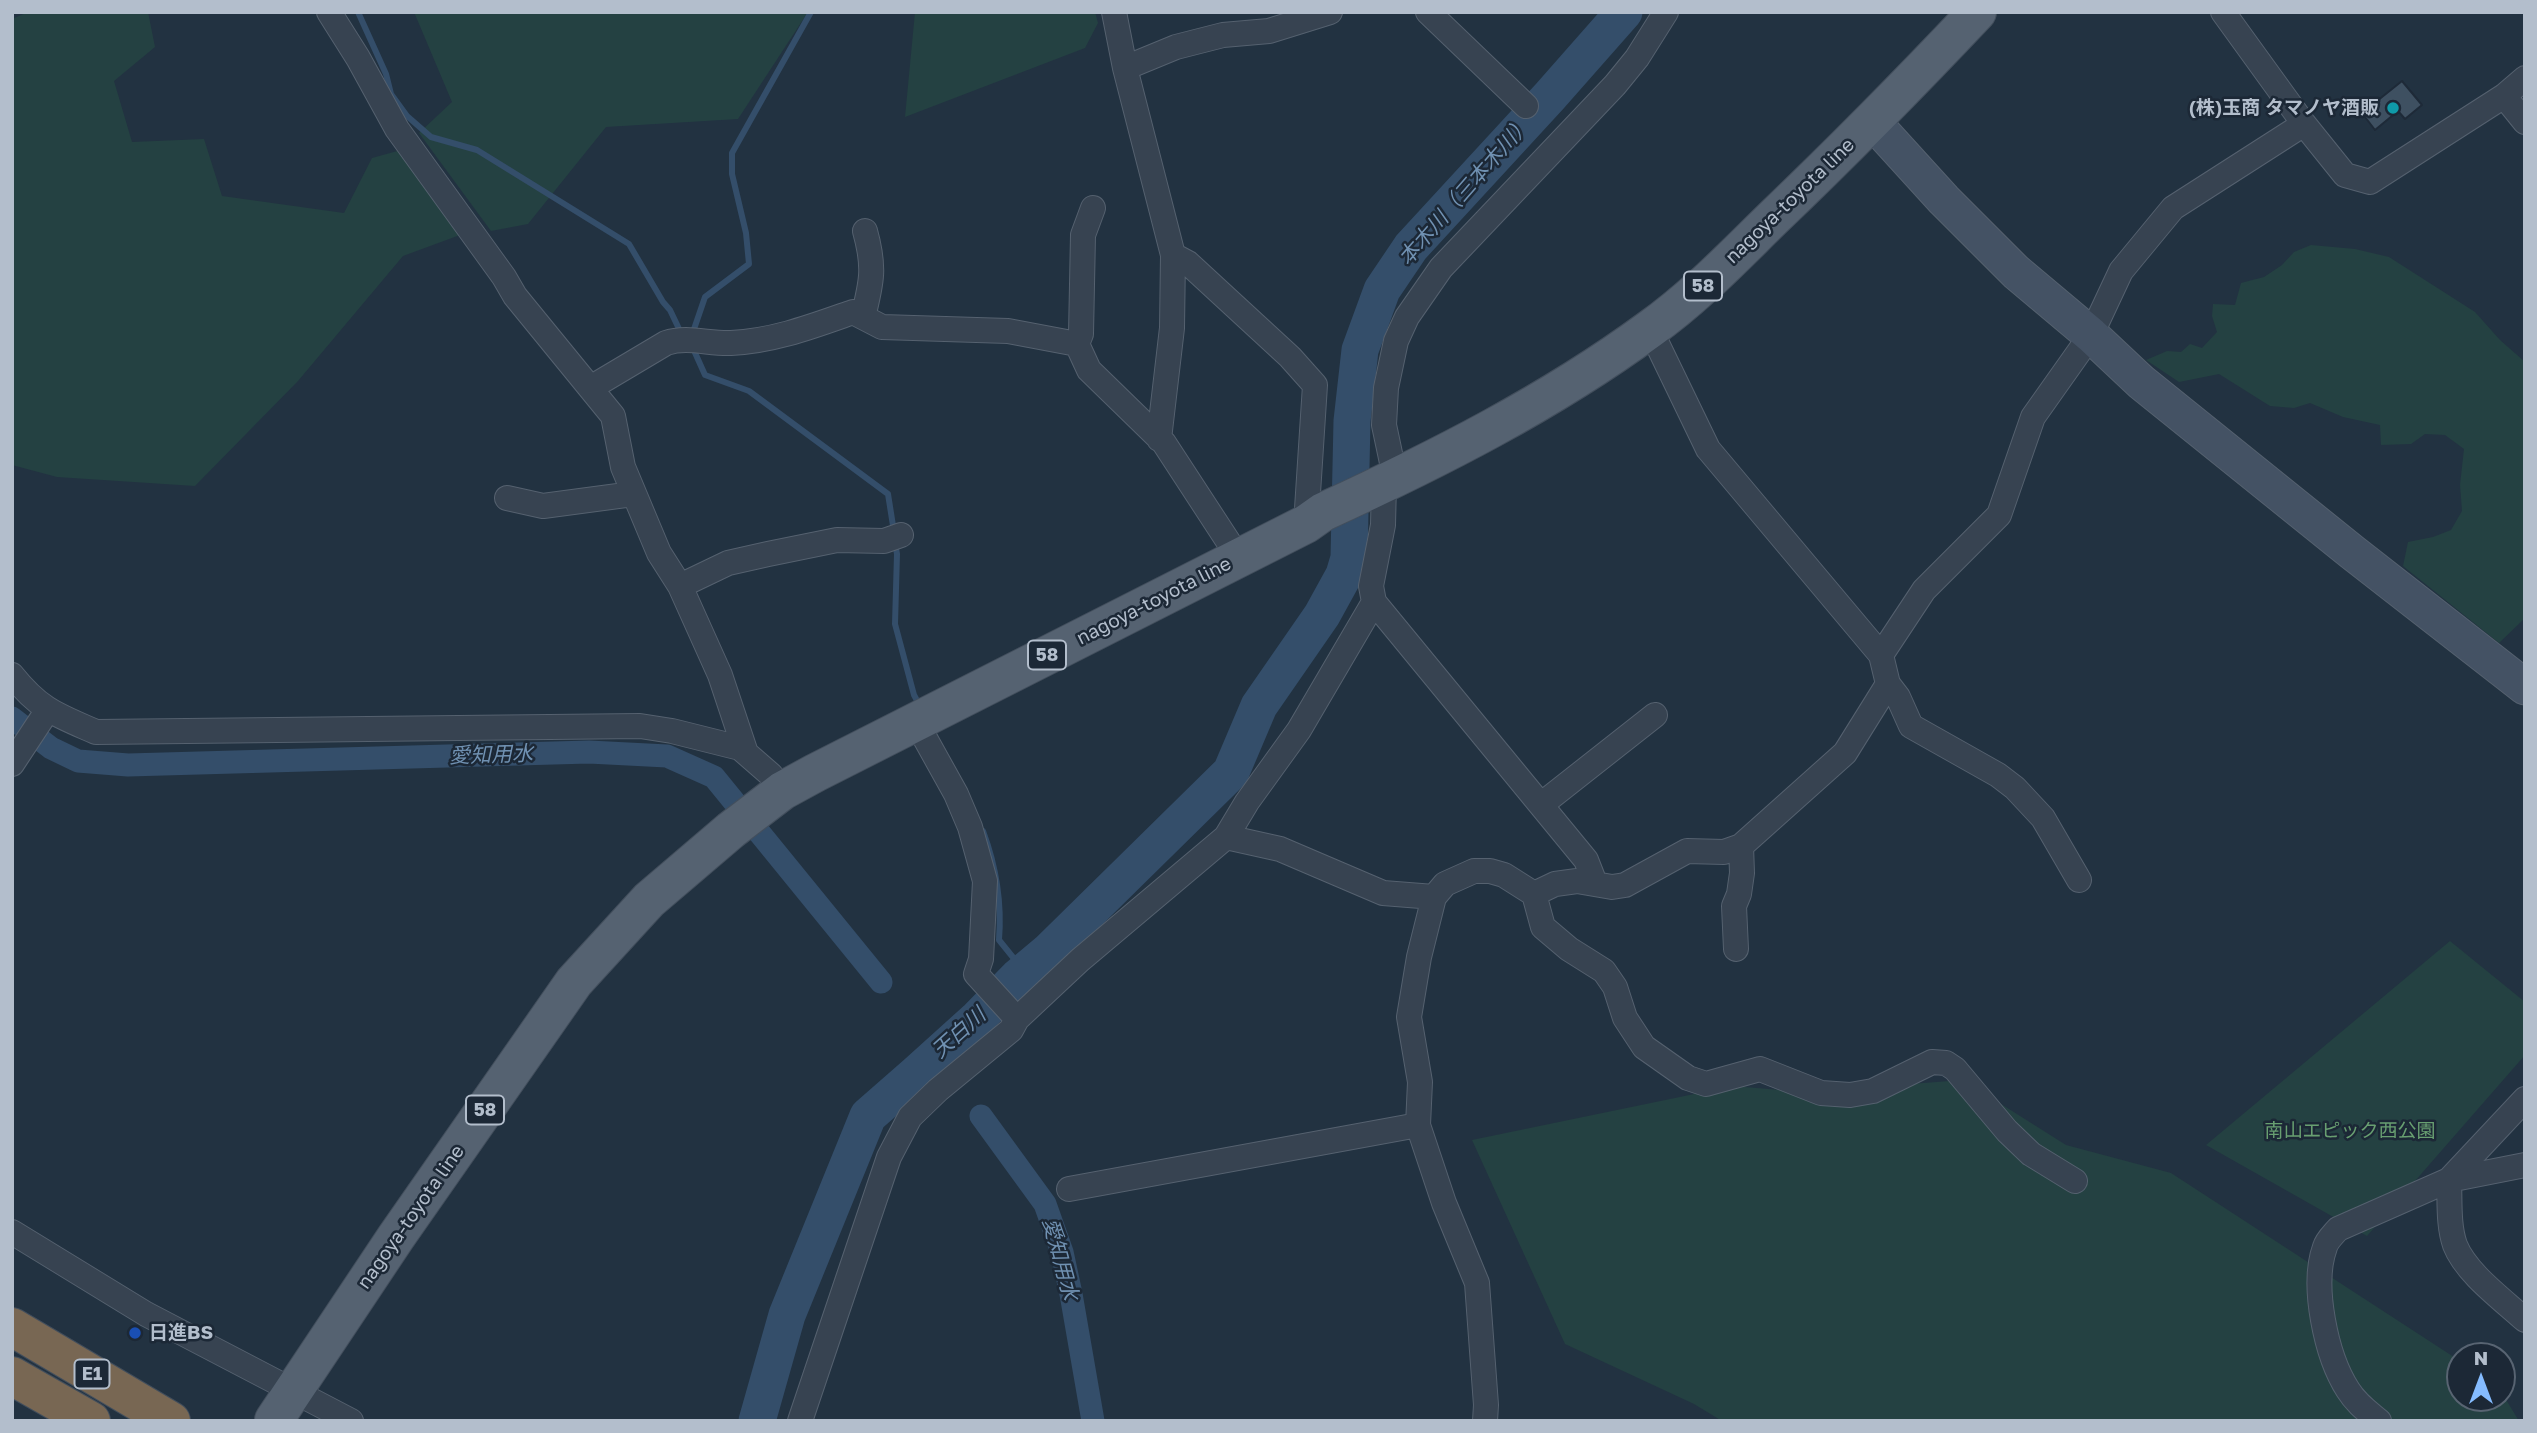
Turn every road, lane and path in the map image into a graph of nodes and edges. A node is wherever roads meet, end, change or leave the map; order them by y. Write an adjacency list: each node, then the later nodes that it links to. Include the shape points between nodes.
1 (329, 12): 22 (street, via 397,129 515,296)
2 (1114, 12): 8 (street)
3 (1330, 12): 8 (street, via 1269,32 1223,35 1176,47)
4 (1428, 12): 11 (street)
5 (1666, 12): 24 (street, via 1615,85 1441,268 1407,317 1396,341 1386,388)
6 (1977, 12): 12 (main road, nagoya-toyota line / 58)
7 (2223, 12): 14 (street)
8 (1125, 68): 17 (street)
9 (2525, 78): 10 (street)
10 (2504, 96): 13 (street); 14 (street, via 2370,181 2346,175)
11 (1526, 107)
12 (1873, 122): 19 (main road, nagoya-toyota line / 58, via 1700,288); 20 (street, via 2016,272)
13 (2525, 122)
14 (2304, 124): 20 (street, via 2173,208 2121,271)
15 (1093, 208): 21 (street, via 1083,235)
16 (865, 231): 18 (street, via 873,273)
17 (1173, 255): 23 (street, via 1172,328); 27 (street, via 1199,272 1315,385)
18 (863, 317): 21 (street, via 883,327 1008,331); 22 (street, via 853,312 785,336 746,342 666,343)
19 (1650, 329): 24 (main road, nagoya-toyota line / 58, via 1563,387); 32 (street, via 1708,449)
20 (2091, 335): 32 (street, via 2033,417 1998,515 1924,590); 35 (street, via 2151,390)
21 (1077, 344): 23 (street, via 1089,370)
22 (592, 387): 25 (street, via 614,416)
23 (1159, 439): 29 (street)
24 (1384, 483): 27 (main road, nagoya-toyota line / 58); 31 (street, via 1383,525 1371,586)
25 (633, 494): 26 (street, via 543,506); 30 (street, via 659,553)
26 (507, 498)
27 (1315, 518): 29 (main road, nagoya-toyota line / 58)
28 (901, 535): 30 (street, via 884,541 837,540 754,557 729,563)
29 (1238, 558): 38 (main road, nagoya-toyota line / 58)
30 (680, 586): 39 (street, via 720,675 745,750)
31 (1374, 602): 42 (street); 43 (street, via 1299,730)
32 (1881, 655): 34 (street)
33 (12, 675): 36 (street)
34 (1888, 684): 44 (street, via 1845,754); 45 (street, via 1911,726 1998,775 2028,800)
35 (2525, 687)
36 (47, 711): 39 (street, via 96,732 640,726); 40 (street)
37 (1655, 715): 42 (street)
38 (916, 722): 41 (main road, nagoya-toyota line / 58); 50 (street, via 956,794 985,881 982,959 976,974)
39 (740, 748): 41 (street, via 771,775)
40 (13, 761)
41 (777, 795): 61 (main road, nagoya-toyota line / 58, via 649,900 574,982)
42 (1542, 804): 46 (street, via 1586,860)
43 (1226, 837): 48 (street, via 1280,849 1383,893); 50 (street)
44 (1741, 846): 46 (street, via 1724,852 1687,851 1625,885); 49 (street, via 1742,873 1734,906)
45 (2079, 880)
46 (1595, 883): 47 (street, via 1555,884)
47 (1534, 894): 48 (street, via 1490,870 1474,871 1445,884); 55 (street, via 1543,927 1604,971 1644,1047 1688,1078 1706,1084 1760,1069 1821,1094 1850,1095 1873,1091 1923,1065 1946,1063 2031,1154)
48 (1434, 897): 52 (street, via 1409,1017 1420,1082)
49 (1736, 949)
50 (1017, 1019): 65 (street, via 1011,1030 910,1117 895,1143)
51 (2525, 1099): 54 (street)
52 (1418, 1125): 56 (street); 66 (street, via 1477,1283)
53 (2525, 1165): 54 (street)
54 (2449, 1180): 58 (street, via 2456,1246 2478,1277); 67 (street, via 2338,1229 2323,1252 2318,1286 2331,1352 2347,1389)
55 (2075, 1181)
56 (1069, 1189)
57 (12, 1232): 61 (street)
58 (2525, 1320)
59 (12, 1327): 63 (highway, E1)
60 (12, 1376): 62 (highway, E1)
61 (283, 1404): 64 (street)
62 (91, 1421)
63 (171, 1421)
64 (351, 1421)
65 (800, 1421)
66 (1485, 1421)
67 (2379, 1421)

